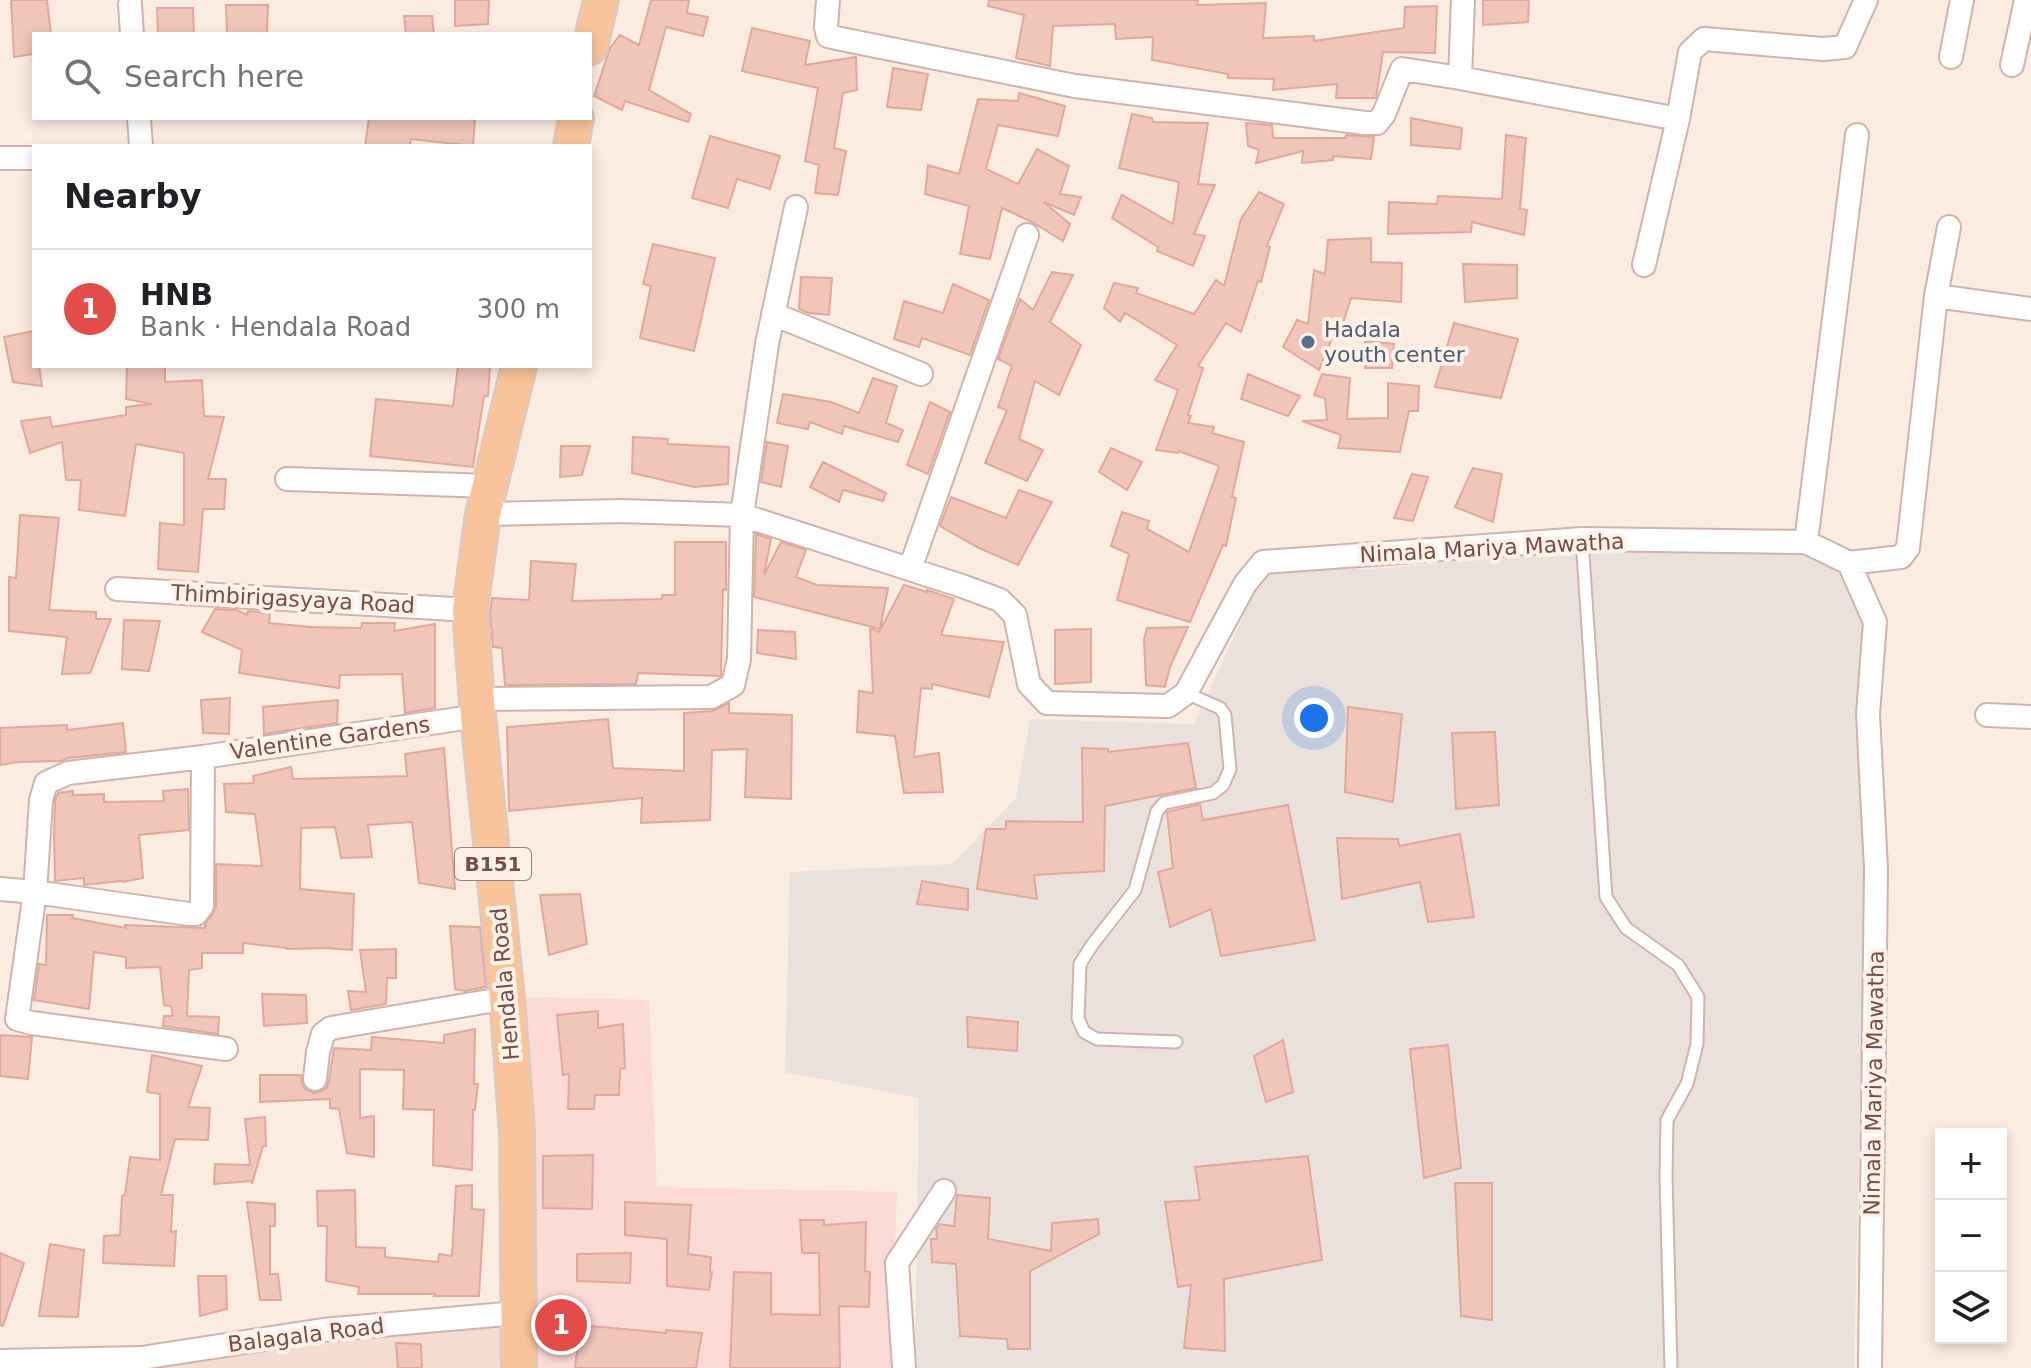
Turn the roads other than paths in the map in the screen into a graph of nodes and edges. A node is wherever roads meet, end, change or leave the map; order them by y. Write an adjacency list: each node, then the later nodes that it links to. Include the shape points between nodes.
1 (601, 0): 9 (main road)
2 (828, 0): 12 (street, via 828,36 1075,86 1350,121 1377,123 1402,69)
3 (1463, 0): 12 (street)
4 (1866, 0): 13 (street, via 1845,47 1704,39 1690,52)
5 (1962, 0): 10 (street)
6 (2026, 0): 11 (street)
7 (130, 4): 8 (street)
8 (132, 32)
9 (592, 38)
10 (1951, 57)
11 (2012, 65)
12 (1460, 78): 13 (street)
13 (1678, 119): 24 (street)
14 (139, 120): 17 (street)
15 (576, 120): 18 (main road)
16 (1857, 135): 34 (street)
17 (141, 144)
18 (571, 144)
19 (0, 158): 20 (street)
20 (32, 158)
21 (796, 207): 27 (street)
22 (1949, 227): 25 (street)
23 (1027, 235): 36 (street)
24 (1644, 265)
25 (1936, 296): 26 (street); 35 (street, via 1908,548 1901,557)
26 (2031, 309)
27 (773, 314): 29 (street); 32 (street)
28 (519, 368): 31 (main road, Hendala Road / B151)
29 (921, 374)
30 (287, 479): 31 (street)
31 (486, 500): 32 (street); 38 (main road, Hendala Road / B151)
32 (742, 515): 36 (street); 40 (street, Valentine Gardens, via 739,659 733,685 711,697)
33 (1582, 539): 34 (street, Nimala Mariya Mawatha); 39 (street, Nimala Mariya Mawatha, via 1263,562 1245,584); 56 (lane, via 1606,897 1626,928 1678,965 1698,997 1697,1044 1687,1084 1667,1120)
34 (1806, 542): 35 (street, Nimala Mariya Mawatha)
35 (1849, 563): 57 (street, Nimala Mariya Mawatha, via 1875,622 1868,714 1876,869)
36 (910, 569): 39 (street, via 1000,600 1015,615 1029,684 1047,703 1168,706)
37 (117, 589): 38 (street, Thimbirigasyaya Road)
38 (470, 610): 40 (main road, Hendala Road / B151)
39 (1186, 693): 48 (lane, via 1225,715 1230,769 1213,793 1164,803 1157,811 1135,890 1080,964 1078,1018 1084,1032 1097,1039)
40 (477, 707): 43 (street, Valentine Gardens); 46 (main road, Hendala Road / B151)
41 (1987, 715): 42 (street)
42 (2031, 717)
43 (203, 757): 45 (street, via 68,773 46,783); 45 (street, Valentine Gardens, via 202,906 196,914)
44 (0, 889): 45 (street, Valentine Gardens)
45 (35, 892): 47 (street)
46 (507, 998): 50 (street, via 331,1028 323,1034); 52 (main road, Hendala Road / B151, via 517,1132)
47 (9, 1017): 49 (street)
48 (1176, 1042)
49 (226, 1049)
50 (315, 1079)
51 (944, 1191): 55 (street, via 897,1263)
52 (517, 1313): 53 (street, Balagala Road, via 323,1330 141,1358); 54 (main road, Hendala Road / B151)
53 (0, 1361)
54 (519, 1368)
55 (904, 1368)
56 (1671, 1368)
57 (1870, 1368)

